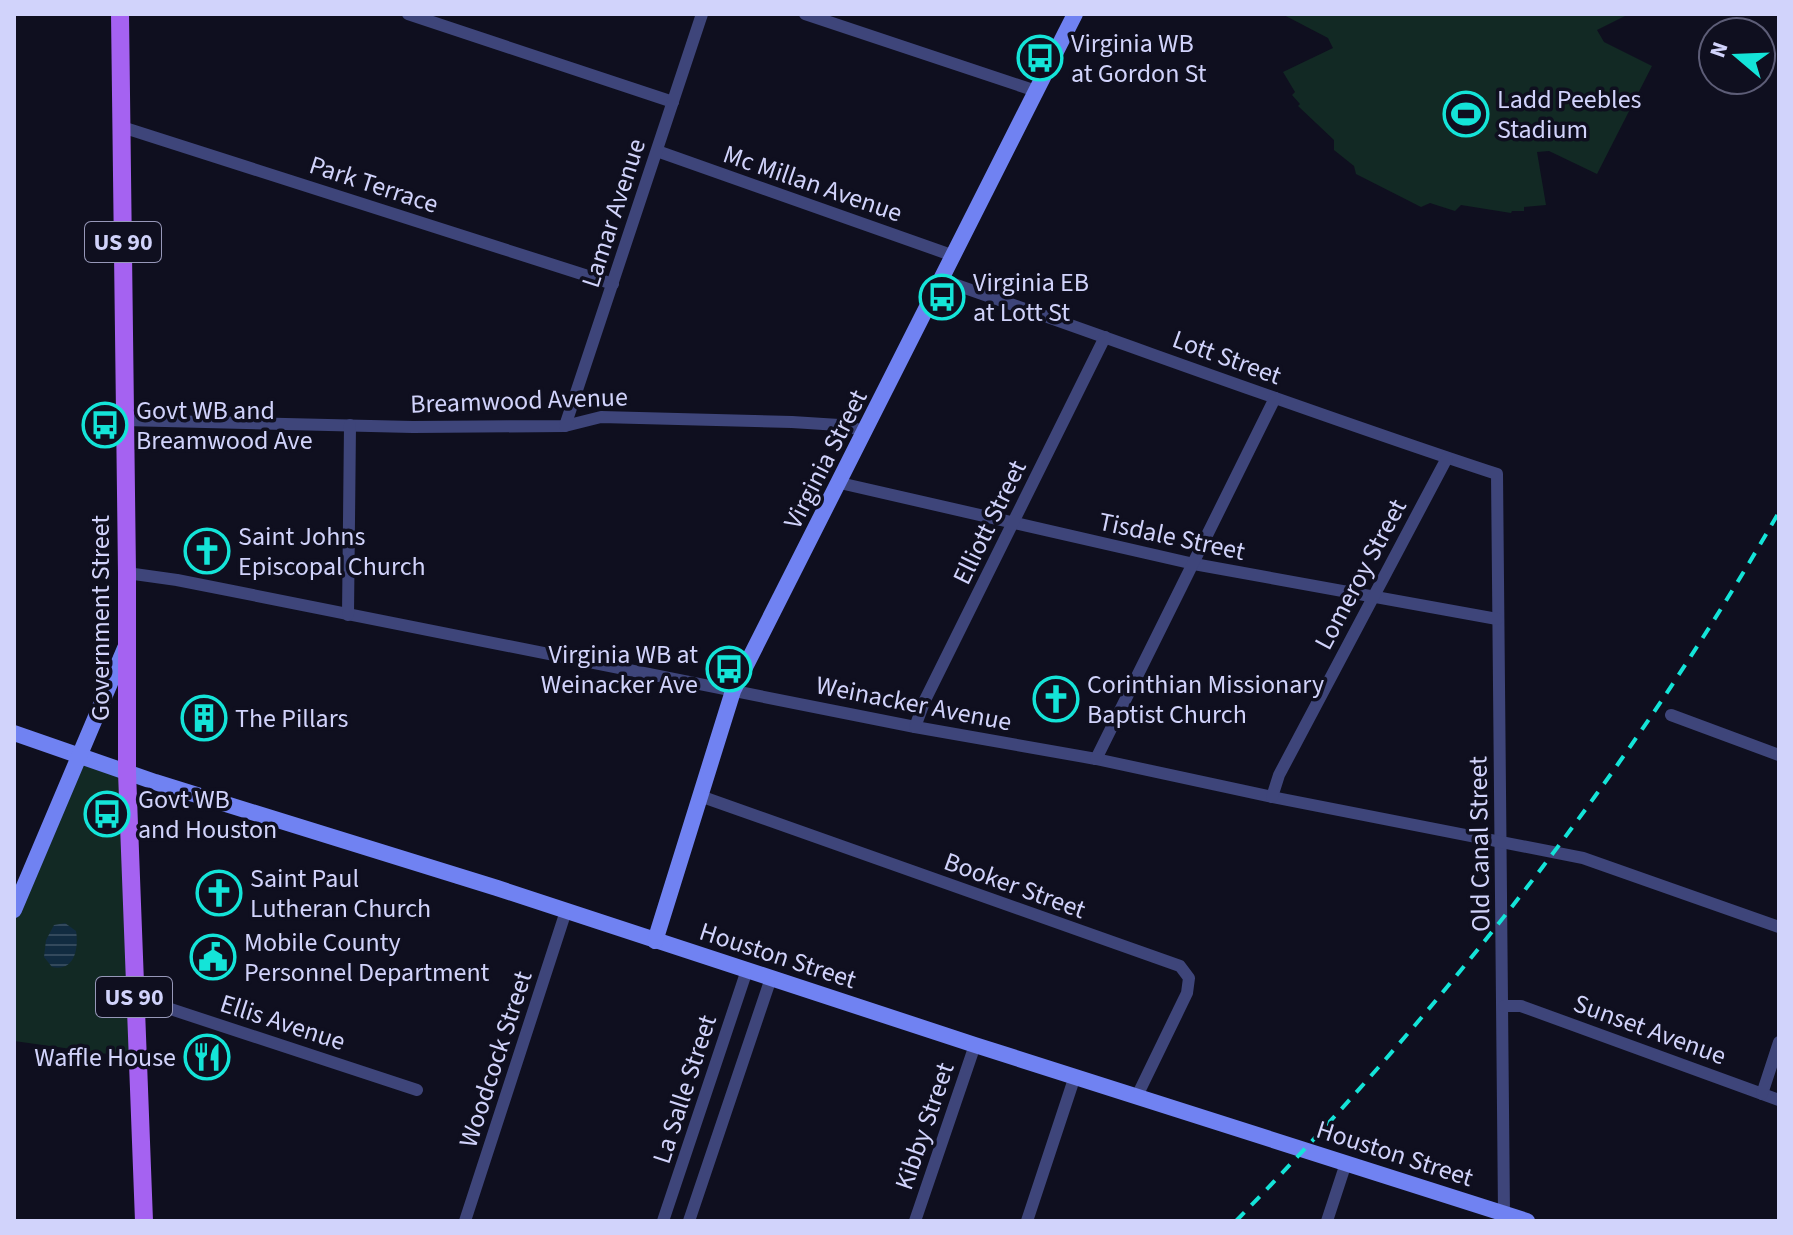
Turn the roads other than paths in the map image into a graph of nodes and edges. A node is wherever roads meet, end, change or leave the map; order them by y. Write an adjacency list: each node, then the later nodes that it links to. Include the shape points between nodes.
1 (120, 14): 8 (main road, Government Street / US 90)
2 (408, 14): 7 (street)
3 (702, 14): 7 (street, Lamar Avenue)
4 (805, 14): 6 (street)
5 (1075, 14): 6 (street, Virginia Street)
6 (1036, 91): 10 (street, Virginia Street)
7 (673, 102): 9 (street, Lamar Avenue)
8 (122, 127): 12 (street, Park Terrace); 15 (main road, Government Street / US 90)
9 (657, 151): 10 (street, Mc Millan Avenue); 12 (street, Lamar Avenue)
10 (954, 256): 11 (street, Virginia Street)
11 (942, 280): 13 (street, Lott Street); 18 (street, Virginia Street)
12 (613, 284): 17 (street, Lamar Avenue)
13 (1105, 337): 14 (street, Lott Street); 22 (street, Elliott Street)
14 (1275, 398): 19 (street, Lott Street); 23 (street)
15 (124, 420): 16 (street, Breamwood Avenue); 24 (main road, Government Street / US 90)
16 (350, 425): 17 (street, Breamwood Avenue); 26 (street)
17 (565, 426): 18 (street, Breamwood Avenue, via 601,417 792,422)
18 (866, 431): 21 (street, Virginia Street)
19 (1447, 458): 20 (street, Lott Street); 25 (street, Lomeroy Street)
20 (1497, 474): 27 (street, Old Canal Street)
21 (840, 483): 22 (street, Tisdale Street); 29 (street, Virginia Street)
22 (1012, 524): 23 (street, Tisdale Street); 31 (street, Elliott Street)
23 (1194, 564): 25 (street, Tisdale Street); 35 (street)
24 (127, 573): 26 (street, Weinacker Avenue); 28 (main road, Government Street / US 90)
25 (1374, 596): 27 (street, Tisdale Street); 38 (street, Lomeroy Street)
26 (348, 615): 29 (street, Weinacker Avenue)
27 (1497, 619): 39 (street, Old Canal Street)
28 (126, 646): 33 (street); 36 (main road, Government Street / US 90)
29 (733, 691): 31 (street, Weinacker Avenue); 37 (street, Virginia Street)
30 (1671, 715): 34 (street)
31 (915, 727): 35 (street, Weinacker Avenue)
32 (14, 733): 33 (street, Houston Street)
33 (80, 755): 36 (street, Houston Street); 40 (street)
34 (1779, 755)
35 (1096, 759): 38 (street, Weinacker Avenue)
36 (127, 772): 41 (street, Houston Street); 46 (main road, Government Street / US 90)
37 (700, 796): 43 (street, Virginia Street); 53 (street, Booker Street, via 1180,966 1189,978 1187,993)
38 (1272, 797): 39 (street, Weinacker Avenue)
39 (1501, 843): 42 (street, Weinacker Avenue, via 1583,858); 47 (street, Old Canal Street)
40 (14, 910)
41 (566, 911): 43 (street, Houston Street); 60 (street, Woodcock Street)
42 (1779, 927)
43 (655, 941): 44 (street, Houston Street)
44 (747, 970): 45 (street, Houston Street); 56 (street, La Salle Street)
45 (771, 978): 49 (street, Houston Street); 57 (street, La Salle Street)
46 (134, 997): 51 (street, Ellis Avenue); 59 (main road, Government Street / US 90)
47 (1504, 1006): 52 (street, Sunset Avenue, via 1521,1006); 58 (street, Old Canal Street)
48 (1779, 1042): 52 (street)
49 (975, 1045): 50 (street, Houston Street); 63 (street, Kibby Street)
50 (1075, 1076): 53 (street, Houston Street); 64 (street)
51 (417, 1090)
52 (1762, 1094): 54 (street, Sunset Avenue)
53 (1137, 1096): 55 (street, Houston Street)
54 (1779, 1100)
55 (1346, 1163): 58 (street, Houston Street); 65 (street)
56 (672, 1195): 57 (street); 61 (street, La Salle Street)
57 (695, 1202): 62 (street, La Salle Street)
58 (1504, 1214): 66 (street, Houston Street)
59 (144, 1221)
60 (465, 1221)
61 (663, 1221)
62 (689, 1221)
63 (915, 1221)
64 (1027, 1221)
65 (1327, 1221)
66 (1527, 1221)

